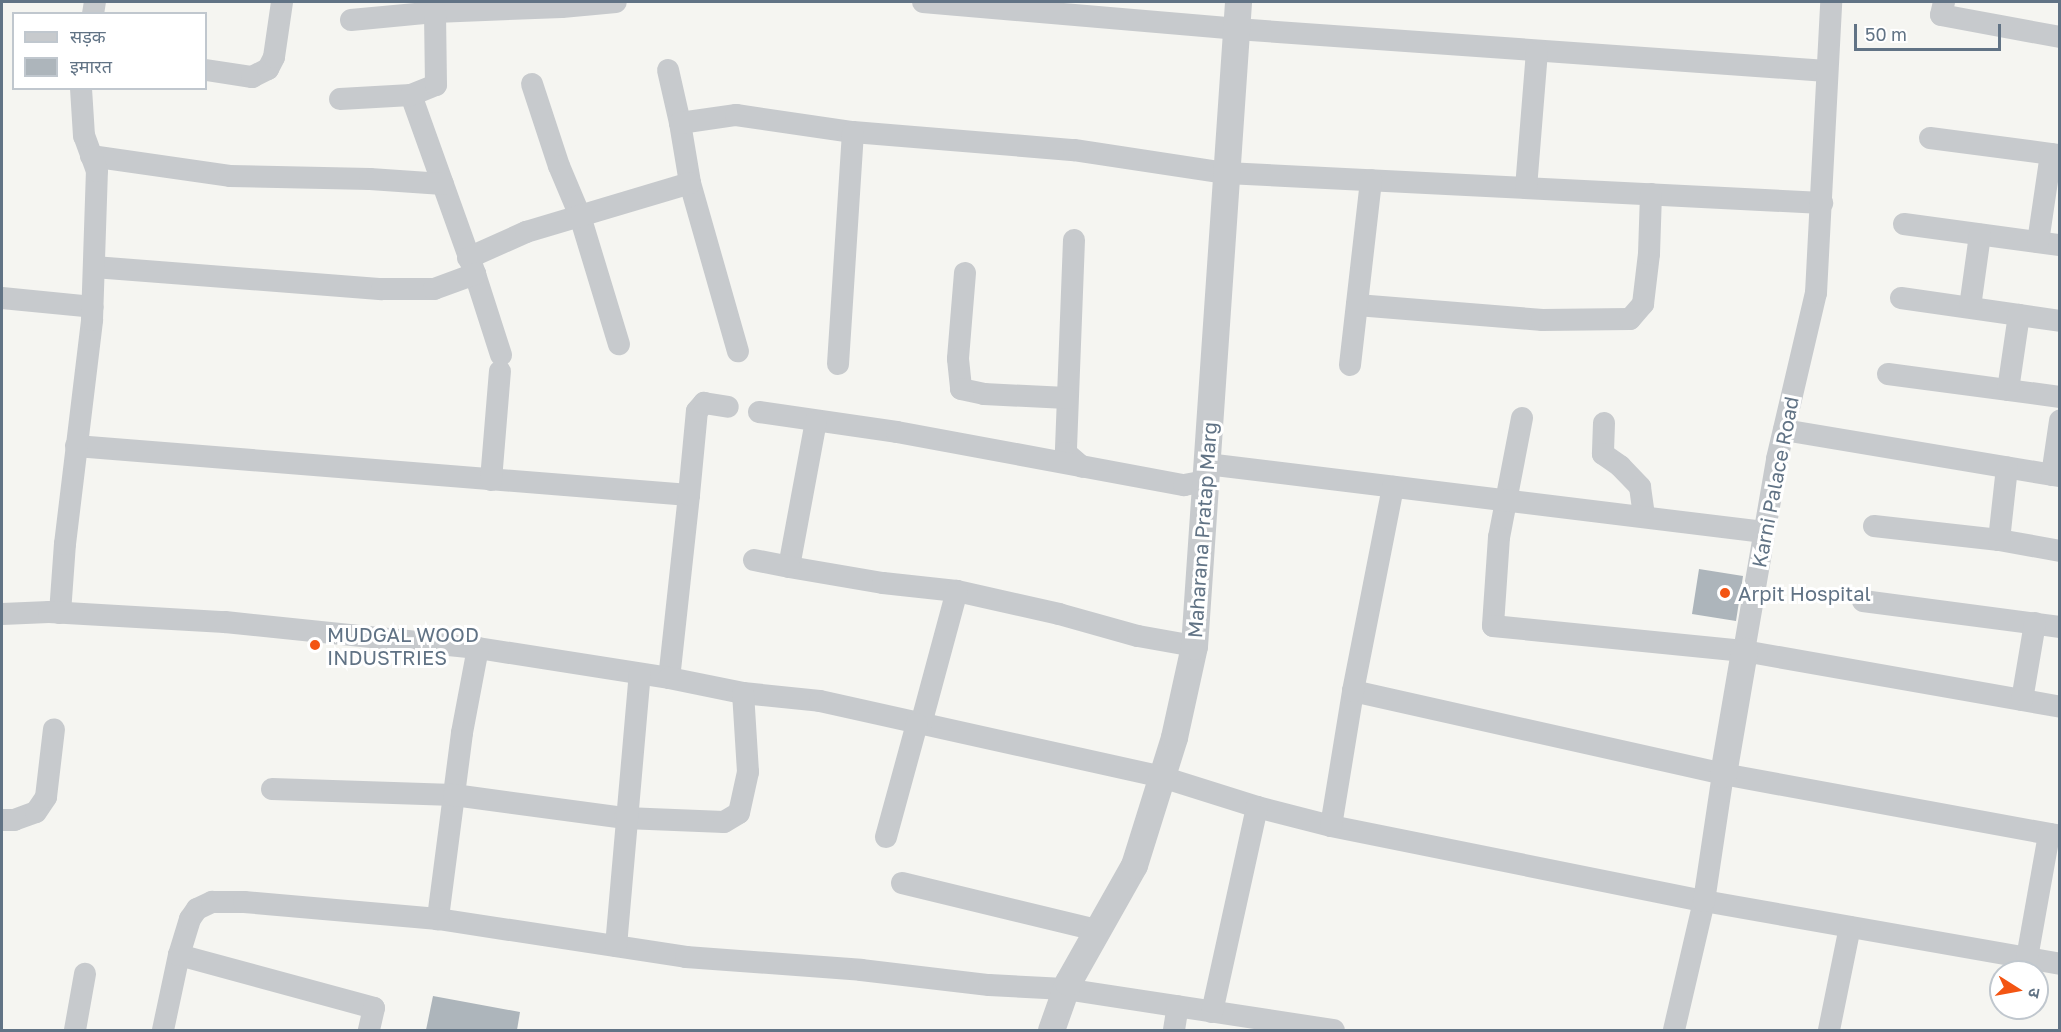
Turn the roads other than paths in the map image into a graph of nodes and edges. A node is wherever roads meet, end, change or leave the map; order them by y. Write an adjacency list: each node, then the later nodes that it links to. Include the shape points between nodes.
1 (282, 2): 14 (street, via 274,57 268,69 252,77)
2 (616, 2): 7 (street)
3 (922, 2): 8 (street)
4 (1238, 2): 11 (street, Maharana Pratap Marg)
5 (1831, 2): 16 (street, Karni Palace Road)
6 (1944, 2): 12 (street, via 1941,15)
7 (562, 4): 9 (street)
8 (1083, 8): 11 (street)
9 (435, 12): 10 (street); 19 (street, via 436,85)
10 (351, 20)
11 (1236, 29): 13 (street); 26 (street, Maharana Pratap Marg)
12 (2060, 37)
13 (1537, 52): 16 (street); 30 (street)
14 (207, 70)
15 (668, 70): 21 (street)
16 (1827, 71): 32 (street, Karni Palace Road)
17 (531, 84): 33 (street)
18 (81, 90): 25 (street, via 84,136)
19 (411, 95): 20 (street); 29 (street)
20 (340, 99)
21 (680, 123): 22 (street, via 736,115); 28 (street)
22 (853, 132): 26 (street, via 1074,150); 50 (street)
23 (1930, 138): 24 (street)
24 (2055, 155): 37 (street)
25 (91, 156): 29 (street, via 230,176); 39 (street, via 97,171)
26 (1226, 173): 27 (street); 66 (street, Maharana Pratap Marg)
27 (1371, 180): 30 (street); 43 (street)
28 (690, 183): 33 (street); 49 (street)
29 (443, 184): 38 (street)
30 (1527, 188): 31 (street)
31 (1651, 194): 32 (street); 43 (street, via 1643,304 1630,319 1542,320)
32 (1822, 203): 62 (street, Karni Palace Road, via 1816,293)
33 (580, 216): 38 (street, via 526,232); 48 (street)
34 (1904, 224): 35 (street)
35 (1980, 235): 37 (street); 44 (street)
36 (1074, 240): 55 (street)
37 (2049, 244)
38 (472, 266): 39 (street, via 434,289 382,289); 68 (street, via 501,363)
39 (94, 267): 45 (street)
40 (965, 273): 55 (street, via 958,359 962,389 984,394)
41 (2, 298): 45 (street)
42 (1901, 298): 44 (street)
43 (1357, 305): 51 (street)
44 (1970, 307): 46 (street)
45 (93, 308): 63 (street)
46 (2019, 315): 47 (street); 53 (street)
47 (2060, 321)
48 (619, 344)
49 (738, 351)
50 (838, 364)
51 (1350, 365)
52 (1888, 374): 53 (street)
53 (2008, 390): 54 (street)
54 (2060, 397)
55 (1067, 398): 64 (street, via 1066,453)
56 (728, 407): 70 (street, via 704,403 697,411)
57 (759, 412): 60 (street)
58 (1522, 418): 71 (street)
59 (2060, 421): 67 (street)
60 (816, 422): 64 (street, via 909,434); 78 (street)
61 (1604, 423): 72 (street, via 1603,454 1640,488)
62 (1784, 430): 65 (street); 74 (street, Karni Palace Road)
63 (76, 446): 68 (street); 81 (street)
64 (1082, 467): 66 (street, via 1184,485)
65 (2007, 467): 67 (street); 75 (street)
66 (1206, 472): 69 (street); 85 (street, Maharana Pratap Marg)
67 (2056, 475)
68 (490, 480): 70 (street)
69 (1393, 487): 71 (street); 90 (street)
70 (689, 495): 89 (street)
71 (1508, 501): 72 (street); 87 (street, via 1500,537 1493,626)
72 (1644, 517): 74 (street)
73 (1874, 526): 75 (street)
74 (1764, 532): 87 (street, Karni Palace Road)
75 (1999, 540): 76 (street)
76 (2060, 551)
77 (754, 560): 78 (street)
78 (789, 567): 79 (street)
79 (957, 591): 85 (street); 94 (street)
80 (1863, 601): 83 (street)
81 (60, 613): 82 (street); 86 (street, via 225,622)
82 (2, 614)
83 (2035, 623): 84 (street); 92 (street)
84 (2060, 627)
85 (1194, 646): 97 (street, Maharana Pratap Marg)
86 (478, 648): 88 (street); 99 (street)
87 (1744, 651): 92 (street); 96 (street, Karni Palace Road)
88 (640, 674): 89 (street); 101 (street)
89 (669, 678): 91 (street)
90 (1353, 692): 96 (street); 103 (street)
91 (743, 693): 94 (street, via 820,701); 101 (street, via 748,772 739,813 724,822)
92 (2022, 700): 93 (street)
93 (2060, 707)
94 (919, 724): 97 (street); 105 (street)
95 (54, 729): 102 (street, via 46,797 36,812)
96 (1723, 774): 104 (street); 107 (street, Karni Palace Road)
97 (1162, 777): 100 (street); 110 (street, Maharana Pratap Marg, via 1134,865)
98 (272, 789): 99 (street)
99 (454, 795): 101 (street); 108 (street)
100 (1257, 807): 103 (street); 118 (street)
101 (625, 818): 111 (street)
102 (2, 820)
103 (1331, 826): 107 (street)
104 (2054, 835): 113 (street)
105 (886, 837)
106 (902, 884): 110 (street)
107 (1704, 901): 109 (street); 125 (street, Karni Palace Road)
108 (438, 919): 111 (street); 112 (street, via 212,902 193,914)
109 (1850, 927): 113 (street); 126 (street)
110 (1097, 930): 116 (street, Maharana Pratap Marg)
111 (616, 946): 116 (street, via 686,957)
112 (179, 955): 121 (street); 122 (street, via 374,1008)
113 (2027, 958): 114 (street)
114 (2060, 964)
115 (85, 974): 120 (street)
116 (1065, 989): 117 (street); 123 (street, Maharana Pratap Marg)
117 (1178, 1006): 118 (street); 124 (street)
118 (1212, 1012): 119 (street)
119 (1320, 1029)
120 (75, 1030)
121 (163, 1030)
122 (369, 1030)
123 (1051, 1030)
124 (1174, 1030)
125 (1674, 1030)
126 (1829, 1030)

